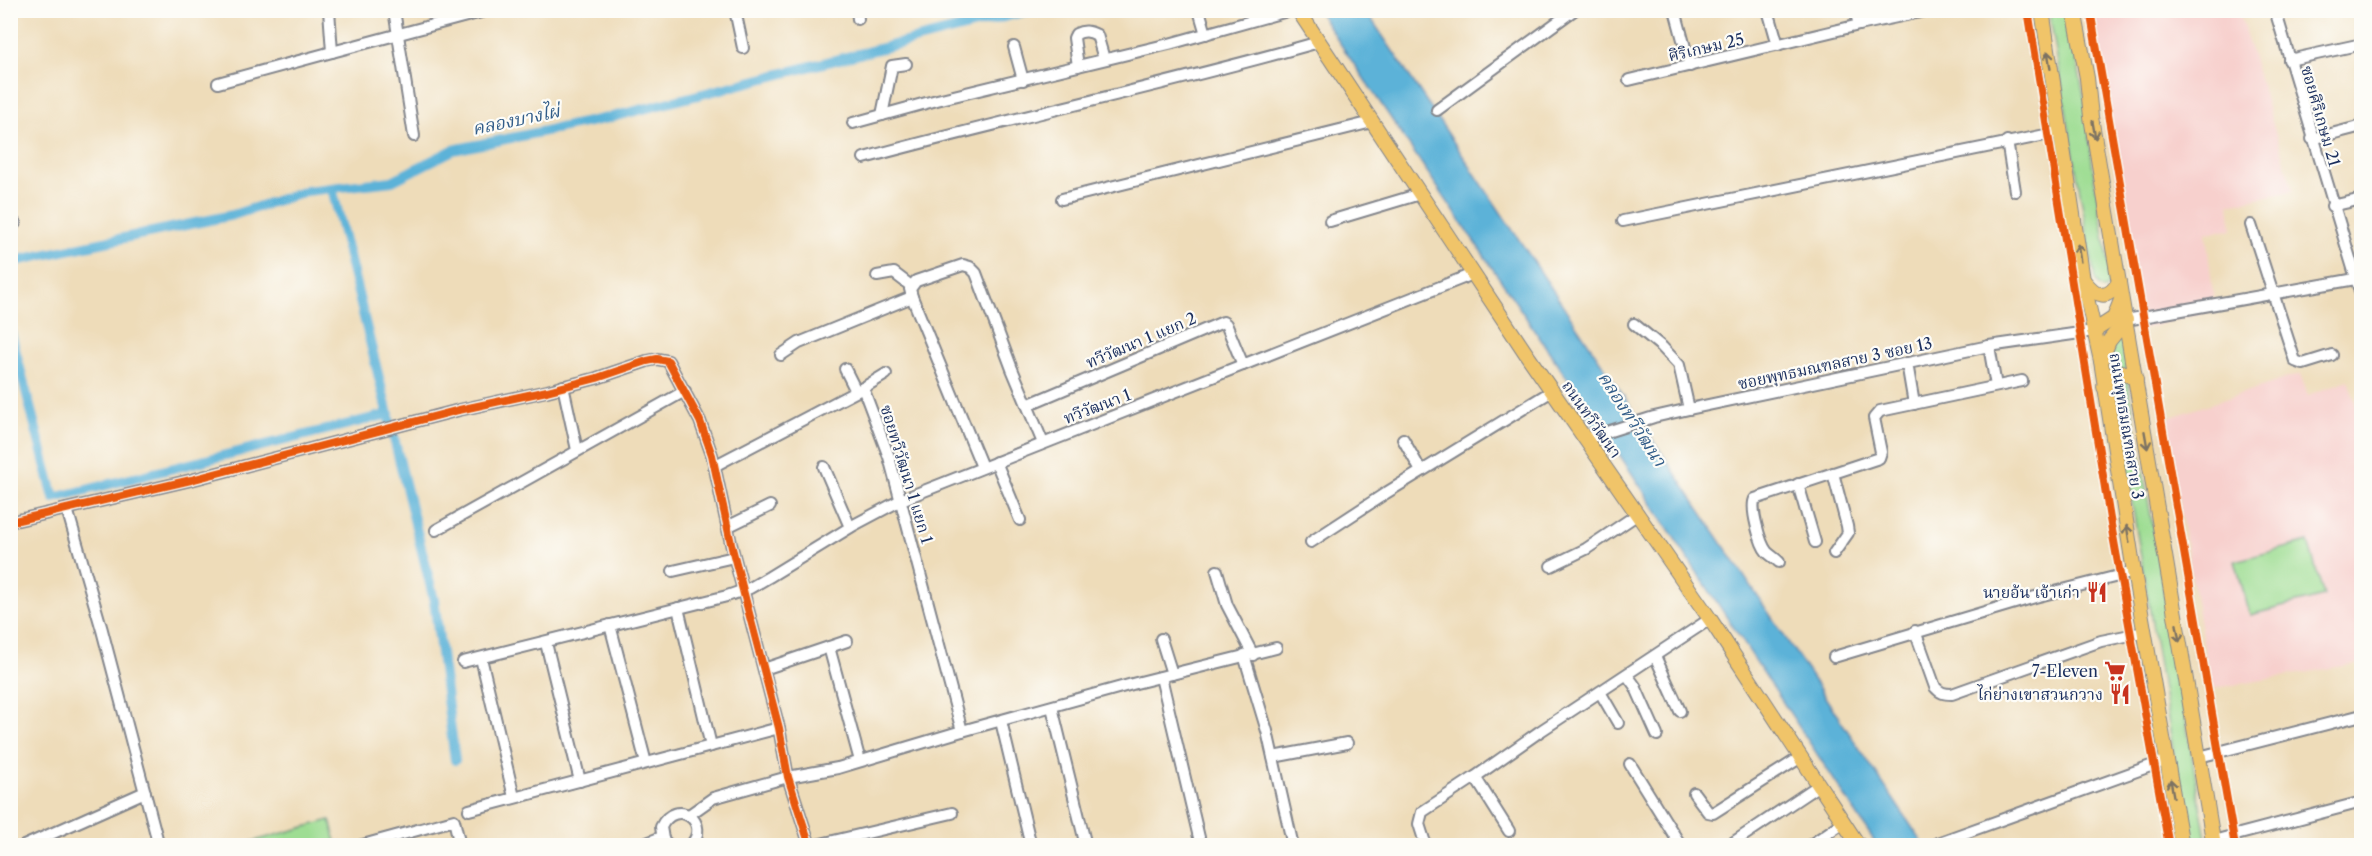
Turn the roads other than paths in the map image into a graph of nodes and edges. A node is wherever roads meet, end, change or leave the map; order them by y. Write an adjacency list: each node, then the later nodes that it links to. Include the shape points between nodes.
1 (329, 10): 24 (street)
2 (394, 10): 17 (street)
3 (489, 10): 17 (street)
4 (735, 10): 23 (street)
5 (1199, 10): 18 (street)
6 (1291, 10): 18 (street)
7 (1298, 10): 19 (main road, ถนนทวีวัฒนา)
8 (1574, 10): 33 (street)
9 (1675, 10): 29 (street)
10 (1768, 10): 21 (street)
11 (1855, 10): 16 (street)
12 (1930, 10): 16 (street, ศิริเกษม 25)
13 (2042, 10): 38 (main road, ถนนพุทธมณฑลสาย 3, one-way to 13)
14 (2074, 10): 55 (main road, ถนนพุทธมณฑลสาย 3, one-way to 55)
15 (2274, 10): 26 (street, ซอยศิริเกษม 21)
16 (1859, 25): 21 (street, ศิริเกษม 25)
17 (397, 34): 24 (street); 39 (street)
18 (1206, 34): 25 (street)
19 (1319, 42): 35 (main road, ถนนทวีวัฒนา); 42 (street)
20 (2361, 44): 26 (street)
21 (1778, 45): 29 (street, ศิริเกษม 25)
22 (1014, 47): 30 (street)
23 (743, 48)
24 (332, 52): 32 (street)
25 (1104, 59): 28 (street); 28 (street, via 1097,35 1081,31 1074,38)
26 (2289, 60): 40 (street, ซอยศิริเกษม 21)
27 (906, 64): 34 (street, via 892,66)
28 (1078, 66): 30 (street)
29 (1690, 66): 31 (street, ศิริเกษม 25)
30 (1023, 80): 34 (street)
31 (1629, 80)
32 (218, 83)
33 (1437, 110)
34 (882, 115): 36 (street)
35 (1372, 122): 44 (main road, ถนนทวีวัฒนา); 45 (street)
36 (853, 123)
37 (2361, 126): 40 (street)
38 (2060, 132): 41 (street); 54 (main road, ถนนพุทธมณฑลสาย 3, one-way to 38)
39 (414, 136)
40 (2312, 139): 47 (street, ซอยศิริเกษม 21)
41 (2007, 141): 43 (street); 49 (street)
42 (864, 158)
43 (2015, 191)
44 (1420, 194): 48 (street); 51 (main road, ถนนทวีวัฒนา)
45 (1062, 199)
46 (2361, 199): 47 (street)
47 (2332, 206): 53 (street, ซอยศิริเกษม 21)
48 (1330, 221)
49 (1623, 221)
50 (2251, 225): 57 (street)
51 (1473, 274): 68 (street, ทวีวัฒนา 1); 78 (main road, ถนนทวีวัฒนา)
52 (877, 276): 56 (street, via 894,273)
53 (2358, 279): 57 (street); 59 (street, ซอยศิริเกษม 21)
54 (2083, 280): 55 (main road, via 2091,290 2104,295); 62 (main road, ถนนพุทธมณฑลสาย 3)
55 (2119, 282): 58 (main road, ถนนพุทธมณฑลสาย 3)
56 (911, 291): 64 (street); 80 (street, via 916,281 963,265 970,267 976,273); 89 (street)
57 (2272, 294): 60 (street); 65 (street, via 2295,361 2303,364)
58 (2122, 297): 60 (main road, ถนนพุทธมณฑลสาย 3); 62 (main road, via 2114,318)
59 (2361, 298)
60 (2126, 320): 66 (main road, via 2109,341); 71 (main road, ถนนพุทธมณฑลสาย 3)
61 (1634, 324): 81 (street, via 1680,365)
62 (2094, 331): 63 (street, ซอยพุทธมณฑลสาย 3 ซอย 13); 66 (main road, ถนนพุทธมณฑลสาย 3)
63 (1989, 346): 67 (street, ซอยพุทธมณฑลสาย 3 ซอย 13); 74 (street)
64 (781, 355)
65 (2332, 355)
66 (2101, 361): 75 (main road, ถนนพุทธมณฑลสาย 3)
67 (1907, 363): 79 (street); 81 (street, ซอยพุทธมณฑลสาย 3 ซอย 13)
68 (1243, 365): 80 (street, ทวีวัฒนา 1 แยก 2, via 1223,322); 84 (street, ทวีวัฒนา 1)
69 (845, 369): 76 (street, ซอยทวีวัฒนา 1 แยก 1)
70 (886, 374): 76 (street)
71 (2136, 380): 75 (main road, via 2126,372 2114,373); 142 (main road, ถนนพุทธมณฑลสาย 3, one-way to 142)
72 (2022, 381): 74 (street)
73 (563, 386): 77 (street, via 657,359 668,361); 85 (street); 95 (street)
74 (1996, 387): 79 (street)
75 (2104, 387): 110 (main road, ถนนพุทธมณฑลสาย 3, one-way to 75)
76 (860, 390): 87 (street); 93 (street, ซอยทวีวัฒนา 1 แยก 1, via 879,427)
77 (685, 391): 85 (street); 87 (street, via 700,421)
78 (1552, 391): 83 (main road, ถนนทวีวัฒนา); 90 (street)
79 (1914, 404): 91 (street, via 1876,414 1879,458)
80 (1027, 405): 84 (street)
81 (1689, 409): 83 (street, ซอยพุทธมณฑลสาย 3 ซอย 13)
82 (1404, 438): 90 (street)
83 (1585, 439): 96 (main road, ถนนทวีวัฒนา)
84 (1043, 444): 86 (street, ทวีวัฒนา 1)
85 (578, 450): 101 (street)
86 (996, 462): 89 (street, ทวีวัฒนา 1); 97 (street)
87 (714, 466): 99 (street)
88 (824, 467): 100 (street)
89 (981, 468): 93 (street, ทวีวัฒนา 1)
90 (1421, 471): 102 (street)
91 (1833, 473): 92 (street); 104 (street, via 1848,533)
92 (1798, 484): 103 (street); 106 (street, via 1760,496 1752,503 1763,545)
93 (901, 500): 100 (street, ทวีวัฒนา 1); 137 (street, ซอยทวีวัฒนา 1 แยก 1)
94 (770, 506): 99 (street)
95 (68, 509): 98 (street); 152 (street)
96 (1638, 514): 107 (street, via 1586,549); 113 (main road, ถนนทวีวัฒนา)
97 (1020, 520)
98 (10, 522)
99 (727, 527): 105 (street)
100 (850, 527): 111 (street, ทวีวัฒนา 1, via 750,588)
101 (436, 530)
102 (1311, 542)
103 (1815, 542)
104 (1834, 553)
105 (734, 557): 108 (street); 111 (street)
106 (1779, 562)
107 (1551, 566)
108 (673, 571)
109 (1217, 571): 122 (street)
110 (2134, 572): 115 (street); 116 (main road, ถนนพุทธมณฑลสาย 3)
111 (743, 588): 112 (street, ทวีวัฒนา 1); 127 (street)
112 (678, 608): 114 (street, ทวีวัฒนา 1); 140 (street)
113 (1710, 619): 123 (street); 143 (main road, ถนนทวีวัฒนา)
114 (610, 625): 119 (street, ทวีวัฒนา 1); 146 (street)
115 (1915, 631): 116 (street, via 1935,687 1945,694 2101,641); 124 (street)
116 (2145, 632): 144 (main road, ถนนพุทธมณฑลสาย 3)
117 (1161, 639): 129 (street)
118 (847, 640): 120 (street)
119 (546, 643): 125 (street, ทวีวัฒนา 1); 150 (street)
120 (830, 647): 127 (street); 145 (street)
121 (1276, 648): 122 (street)
122 (1249, 655): 129 (street); 141 (street)
123 (1655, 656): 128 (street); 132 (street)
124 (1834, 657)
125 (481, 658): 126 (street, ทวีวัฒนา 1); 154 (street)
126 (463, 662)
127 (764, 669): 136 (street)
128 (1627, 675): 130 (street); 138 (street)
129 (1167, 676): 131 (street); 173 (street)
130 (1599, 692): 135 (street); 149 (street)
131 (1052, 707): 134 (street); 172 (street)
132 (1680, 711)
133 (2361, 715): 142 (street)
134 (1001, 721): 137 (street); 171 (street)
135 (1618, 723)
136 (779, 728): 140 (street); 148 (street)
137 (962, 731): 145 (street)
138 (1657, 735)
139 (1347, 743): 141 (street)
140 (711, 746): 146 (street)
141 (1273, 757): 174 (street)
142 (2199, 757): 163 (main road, ถนนพุทธมณฑลสาย 3)
143 (1801, 758): 151 (main road, ถนนทวีวัฒนา); 153 (street, via 1713,813)
144 (2167, 760): 162 (street); 180 (main road, ถนนพุทธมณฑลสาย 3, one-way to 144)
145 (860, 761): 148 (street)
146 (646, 763): 150 (street)
147 (1630, 764): 176 (street)
148 (788, 777): 158 (street, via 713,798); 170 (street)
149 (1475, 777): 160 (street); 175 (street, via 1422,812 1419,824)
150 (580, 781): 154 (street)
151 (1819, 785): 159 (main road, ถนนทวีวัฒนา); 177 (street)
152 (145, 792): 165 (street); 166 (street)
153 (1694, 793)
154 (514, 797): 156 (street)
155 (2361, 802): 163 (street)
156 (469, 810)
157 (952, 813): 170 (street)
158 (689, 815): 161 (street, via 680,812 668,816 661,826); 164 (street, via 697,826)
159 (1844, 822): 178 (street); 179 (main road, ถนนทวีวัฒนา)
160 (1509, 831)
161 (665, 841): 169 (street)
162 (1937, 843)
163 (2214, 843)
164 (693, 845)
165 (24, 846)
166 (159, 846)
167 (359, 846): 168 (street, via 454,820)
168 (460, 846)
169 (639, 846)
170 (811, 846)
171 (1031, 846)
172 (1086, 846)
173 (1201, 846)
174 (1293, 846)
175 (1426, 846)
176 (1681, 846)
177 (1728, 846)
178 (1809, 846)
179 (1859, 846)
180 (2182, 846)

